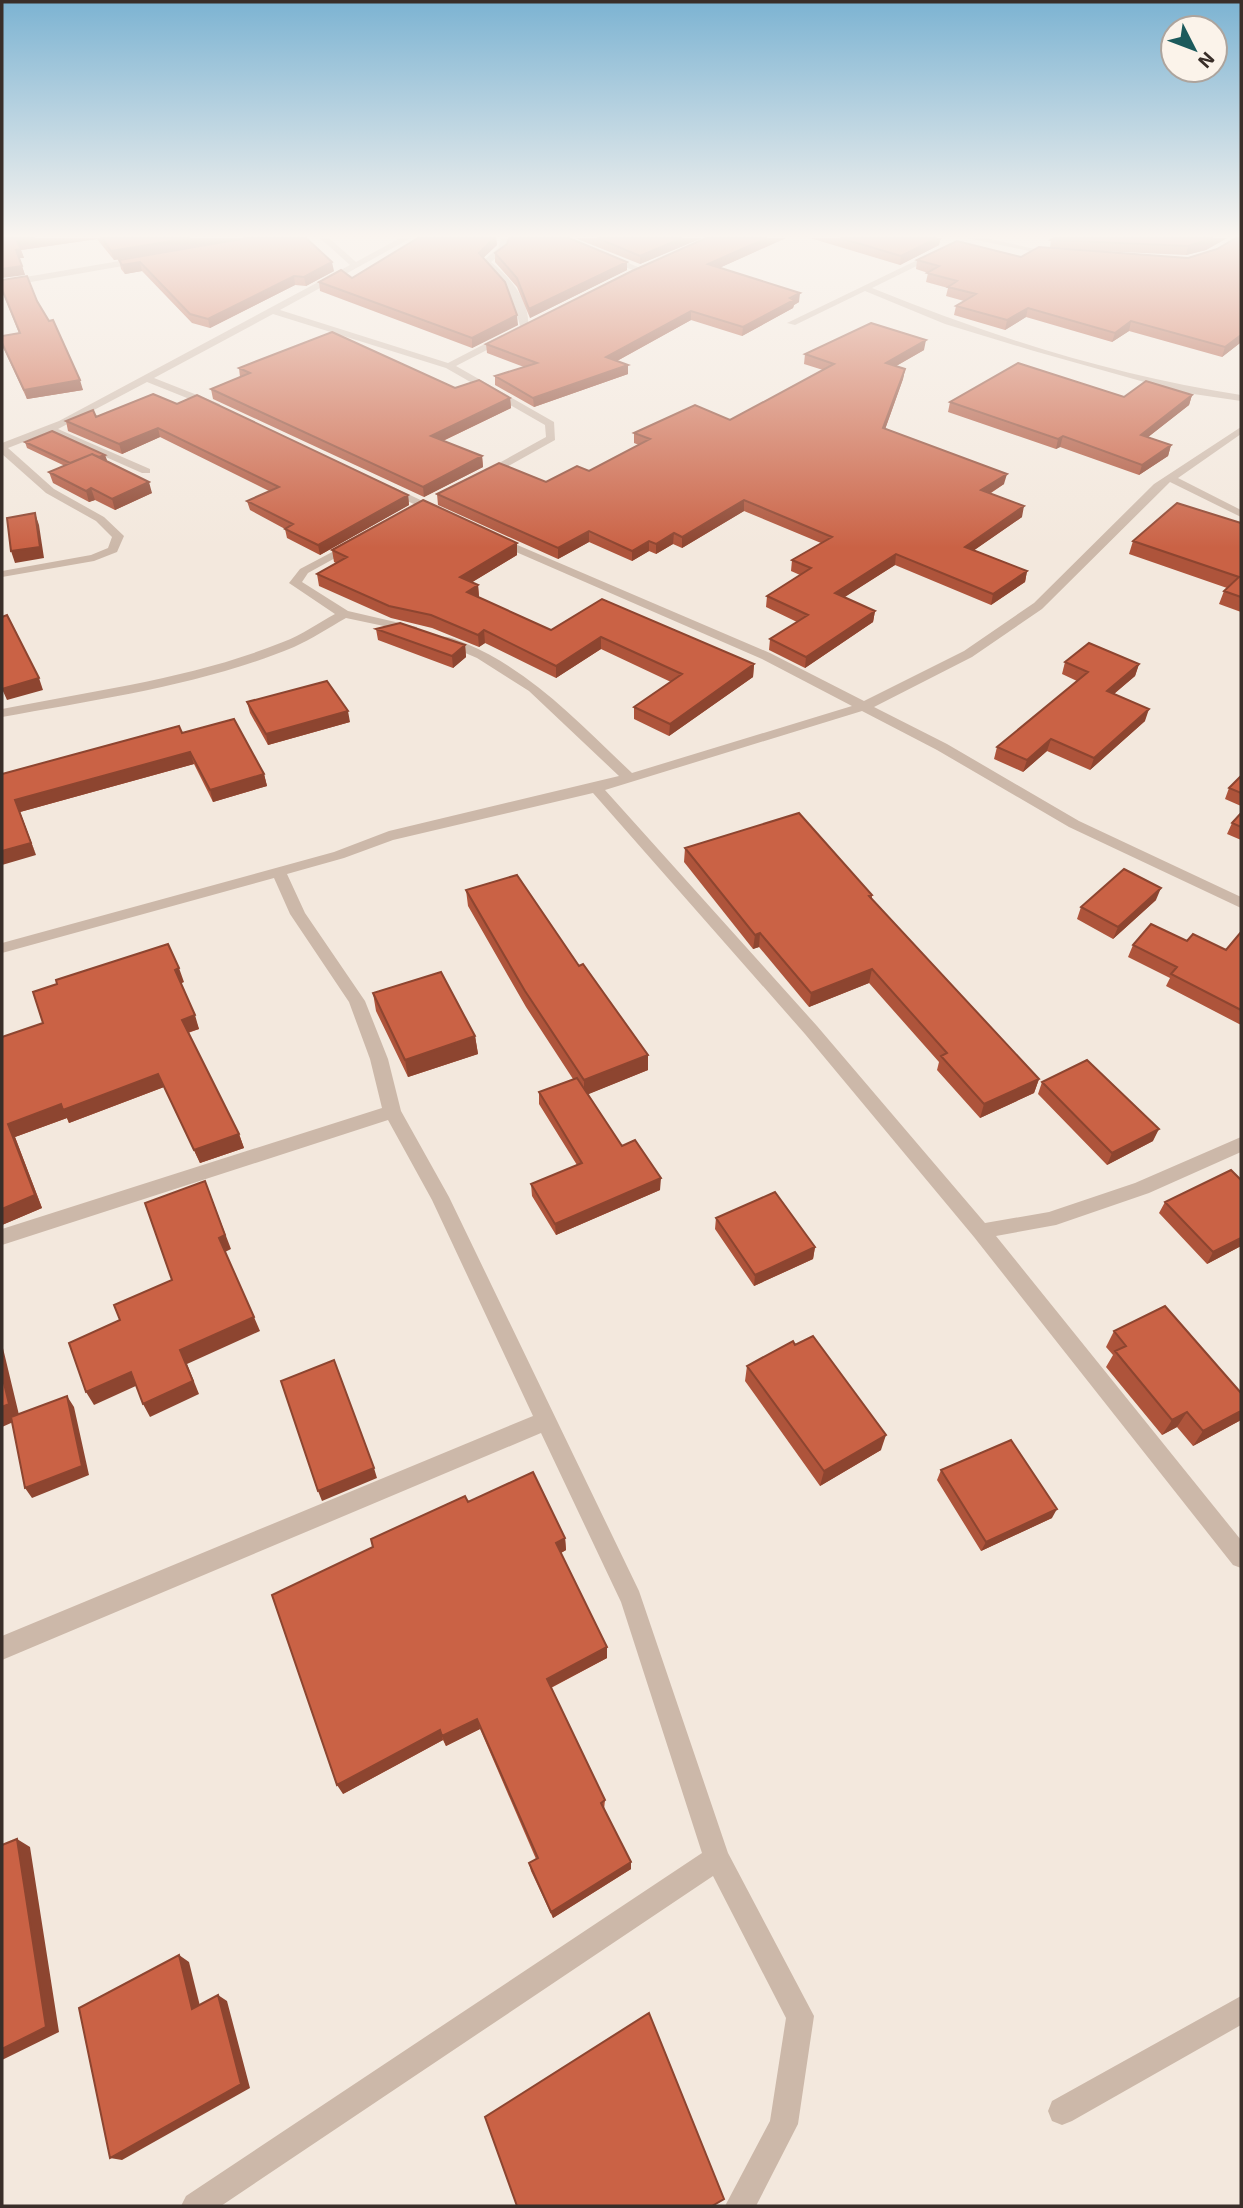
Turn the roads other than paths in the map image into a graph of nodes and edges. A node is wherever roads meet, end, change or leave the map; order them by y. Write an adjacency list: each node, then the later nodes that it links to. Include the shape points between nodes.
1 (214, 341): 6 (street)
2 (370, 341): 5 (street)
3 (496, 341): 5 (street)
4 (1011, 341): 7 (street, via 1180,389)
5 (449, 366): 15 (street, via 551,424 551,438 545,444)
6 (146, 378): 8 (street); 9 (street)
7 (1241, 398)
8 (232, 413)
9 (50, 429): 11 (street); 12 (street)
10 (1241, 430): 13 (street)
11 (2, 448): 20 (street, via 29,476 100,519 118,536 113,550 94,558)
12 (146, 471)
13 (1170, 478): 16 (street); 22 (street, via 1038,606 968,654)
14 (373, 482): 17 (street)
15 (470, 482)
16 (1241, 514)
17 (448, 516)
18 (481, 532): 22 (street, via 766,656)
19 (364, 538): 21 (street, via 304,571 295,583)
20 (2, 574)
21 (344, 614): 23 (street, via 289,644 235,663 99,697); 24 (street, via 433,635 481,655 534,688)
22 (865, 706): 24 (street); 27 (street, via 1074,824)
23 (2, 713)
24 (627, 776): 25 (street)
25 (596, 788): 26 (street, via 389,836 339,855); 31 (street, via 811,1030)
26 (278, 870): 28 (street); 29 (street, via 298,914 368,1023)
27 (1241, 903)
28 (2, 948)
29 (392, 1112): 32 (street); 33 (street, via 440,1196)
30 (1241, 1144): 31 (street, via 1142,1188 1049,1220)
31 (981, 1231): 34 (street)
32 (2, 1237)
33 (546, 1420): 35 (street); 36 (street, via 631,1599)
34 (1241, 1558)
35 (2, 1648)
36 (717, 1858): 39 (street); 40 (street, via 800,2016 784,2124)
37 (1241, 2010): 38 (street)
38 (1062, 2110)
39 (196, 2206)
40 (740, 2206)

